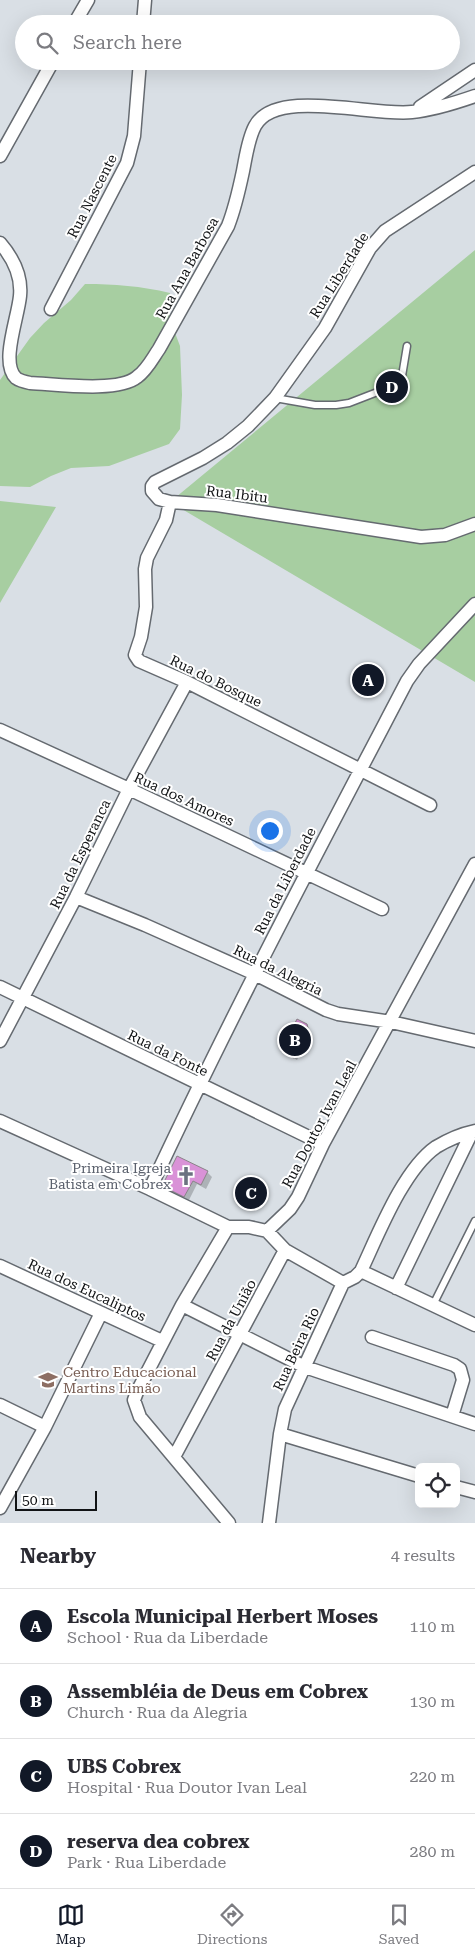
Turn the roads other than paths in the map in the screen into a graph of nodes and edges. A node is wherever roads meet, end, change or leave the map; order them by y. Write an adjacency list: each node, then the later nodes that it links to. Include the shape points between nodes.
1 (88, 0): 3 (street)
2 (145, 0): 4 (street)
3 (79, 15)
4 (144, 15)
5 (48, 70): 10 (street)
6 (139, 70): 13 (street, Rua Nascente, via 132,148 127,163)
7 (475, 70): 9 (street)
8 (475, 96): 9 (street, Rua Ana Barbosa)
9 (411, 112): 12 (street, Rua Ana Barbosa, via 304,105 273,110 262,117 248,146 228,226 158,350 146,369 129,383 115,386 30,383 17,380 12,375 6,364 20,296 19,277 15,264)
10 (0, 156)
11 (475, 172): 15 (street, Rua Liberdade, via 385,231 370,248 325,328)
12 (0, 243)
13 (51, 309)
14 (407, 346): 15 (lane, via 402,376 393,386 336,405)
15 (274, 398): 16 (street, via 227,443 155,482 152,486 154,496)
16 (170, 502): 17 (street, Rua Ibitu, via 217,505 421,537 445,535); 19 (street, Rua do Bosque, via 166,520 147,558 146,607 135,655 139,661)
17 (475, 524)
18 (475, 604): 21 (street, Rua da Liberdade, via 407,680)
19 (187, 682): 21 (street, Rua do Bosque); 22 (street, Rua da Esperanca)
20 (0, 730): 22 (street, Rua dos Amores)
21 (360, 770): 23 (street, Rua do Bosque); 25 (street, Rua da Liberdade)
22 (129, 789): 25 (street, Rua dos Amores); 26 (street, Rua da Esperanca)
23 (430, 805)
24 (475, 864): 31 (street, Rua Doutor Ivan Leal)
25 (305, 873): 27 (street, Rua dos Amores); 28 (street, Rua da Liberdade)
26 (76, 897): 28 (street, Rua da Alegria); 30 (street, Rua da Esperanca)
27 (382, 910)
28 (255, 974): 31 (street, Rua da Alegria, via 326,1010); 34 (street, Rua da Liberdade)
29 (0, 987): 30 (street, Rua da Fonte)
30 (23, 997): 32 (street, Rua da Esperanca); 34 (street, Rua da Fonte)
31 (391, 1022): 33 (street, Rua da Alegria); 37 (street, Rua Doutor Ivan Leal)
32 (0, 1041)
33 (475, 1041)
34 (199, 1085): 37 (street, Rua da Fonte); 38 (street, Rua da Liberdade)
35 (0, 1121): 38 (street)
36 (473, 1131): 44 (street, via 455,1136 434,1148 418,1166 397,1196); 46 (street)
37 (323, 1144): 41 (street, Rua Doutor Ivan Leal, via 298,1197)
38 (150, 1189): 40 (street)
39 (475, 1221): 48 (lane)
40 (228, 1227): 41 (street); 47 (street)
41 (266, 1231): 42 (street)
42 (285, 1250): 45 (street); 51 (street, Rua da União)
43 (0, 1266): 49 (street, Rua dos Eucaliptos)
44 (361, 1272): 45 (street); 46 (street)
45 (343, 1283): 54 (street, Rua Beira Rio)
46 (396, 1288): 48 (street)
47 (182, 1305): 51 (street); 53 (street)
48 (433, 1305): 50 (street)
49 (101, 1313): 53 (street, Rua dos Eucaliptos); 59 (street)
50 (475, 1325)
51 (240, 1335): 54 (street); 61 (street, Rua da União)
52 (372, 1337): 57 (street, via 460,1369 462,1380)
53 (162, 1341): 61 (street, via 134,1400 140,1417)
54 (305, 1367): 57 (street); 60 (street, Rua Beira Rio, via 289,1396)
55 (0, 1405): 59 (street)
56 (475, 1416): 57 (street)
57 (456, 1418): 58 (street)
58 (475, 1424)
59 (44, 1427): 65 (street)
60 (280, 1434): 62 (street); 67 (street, Rua Beira Rio)
61 (174, 1457): 66 (street)
62 (415, 1475)
63 (460, 1488): 64 (street)
64 (475, 1492)
65 (0, 1508)
66 (229, 1523)
67 (269, 1523)

